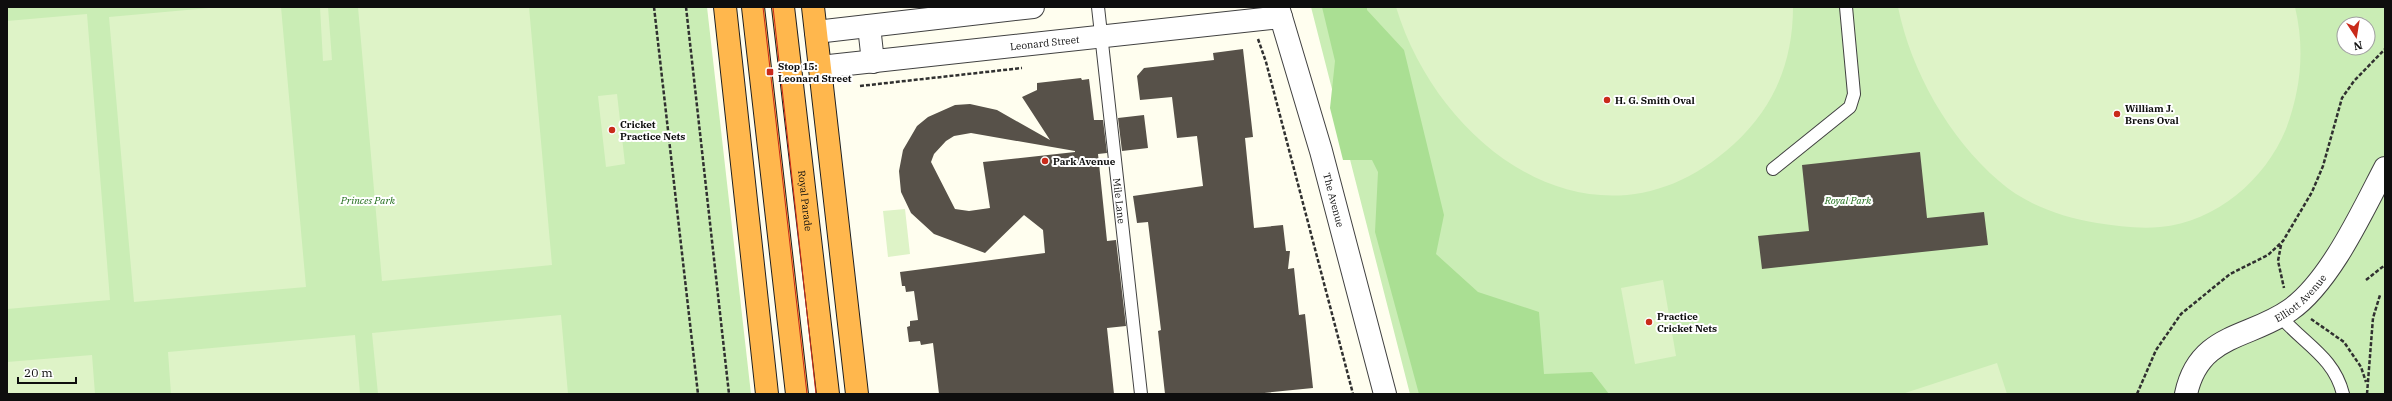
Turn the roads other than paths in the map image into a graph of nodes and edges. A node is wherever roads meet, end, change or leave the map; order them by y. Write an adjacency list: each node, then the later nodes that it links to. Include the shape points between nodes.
1 (784, 7): 14 (highway, Royal Parade)
2 (814, 7): 12 (highway)
3 (1033, 7): 6 (street)
4 (1098, 7): 13 (lane, Mile Lane)
5 (1846, 7): 20 (lane, via 1853,90 1850,107)
6 (984, 10): 11 (street)
7 (1279, 12): 9 (street, Leonard Street, via 1250,20); 28 (street, The Avenue, via 1321,151)
8 (754, 15): 10 (highway); 15 (highway)
9 (1217, 15): 13 (street, Leonard Street)
10 (726, 17): 19 (highway)
11 (869, 26): 12 (street); 16 (street)
12 (816, 32): 14 (highway); 17 (highway)
13 (1101, 36): 16 (street, Leonard Street); 27 (lane, Mile Lane)
14 (789, 54): 15 (highway); 17 (highway); 25 (highway, Royal Parade)
15 (759, 58): 18 (highway)
16 (873, 62): 17 (street, Leonard Street)
17 (820, 67): 26 (highway)
18 (763, 98): 19 (highway); 24 (highway)
19 (735, 102): 23 (highway)
20 (1773, 168)
21 (2385, 168): 22 (street, Elliott Avenue, via 2328,268)
22 (2288, 311): 29 (street, Elliott Avenue, via 2218,344 2200,363); 30 (lane, via 2293,331 2328,360)
23 (767, 394)
24 (796, 394)
25 (828, 394)
26 (857, 394)
27 (1141, 394)
28 (1385, 394)
29 (2186, 394)
30 (2343, 394)

